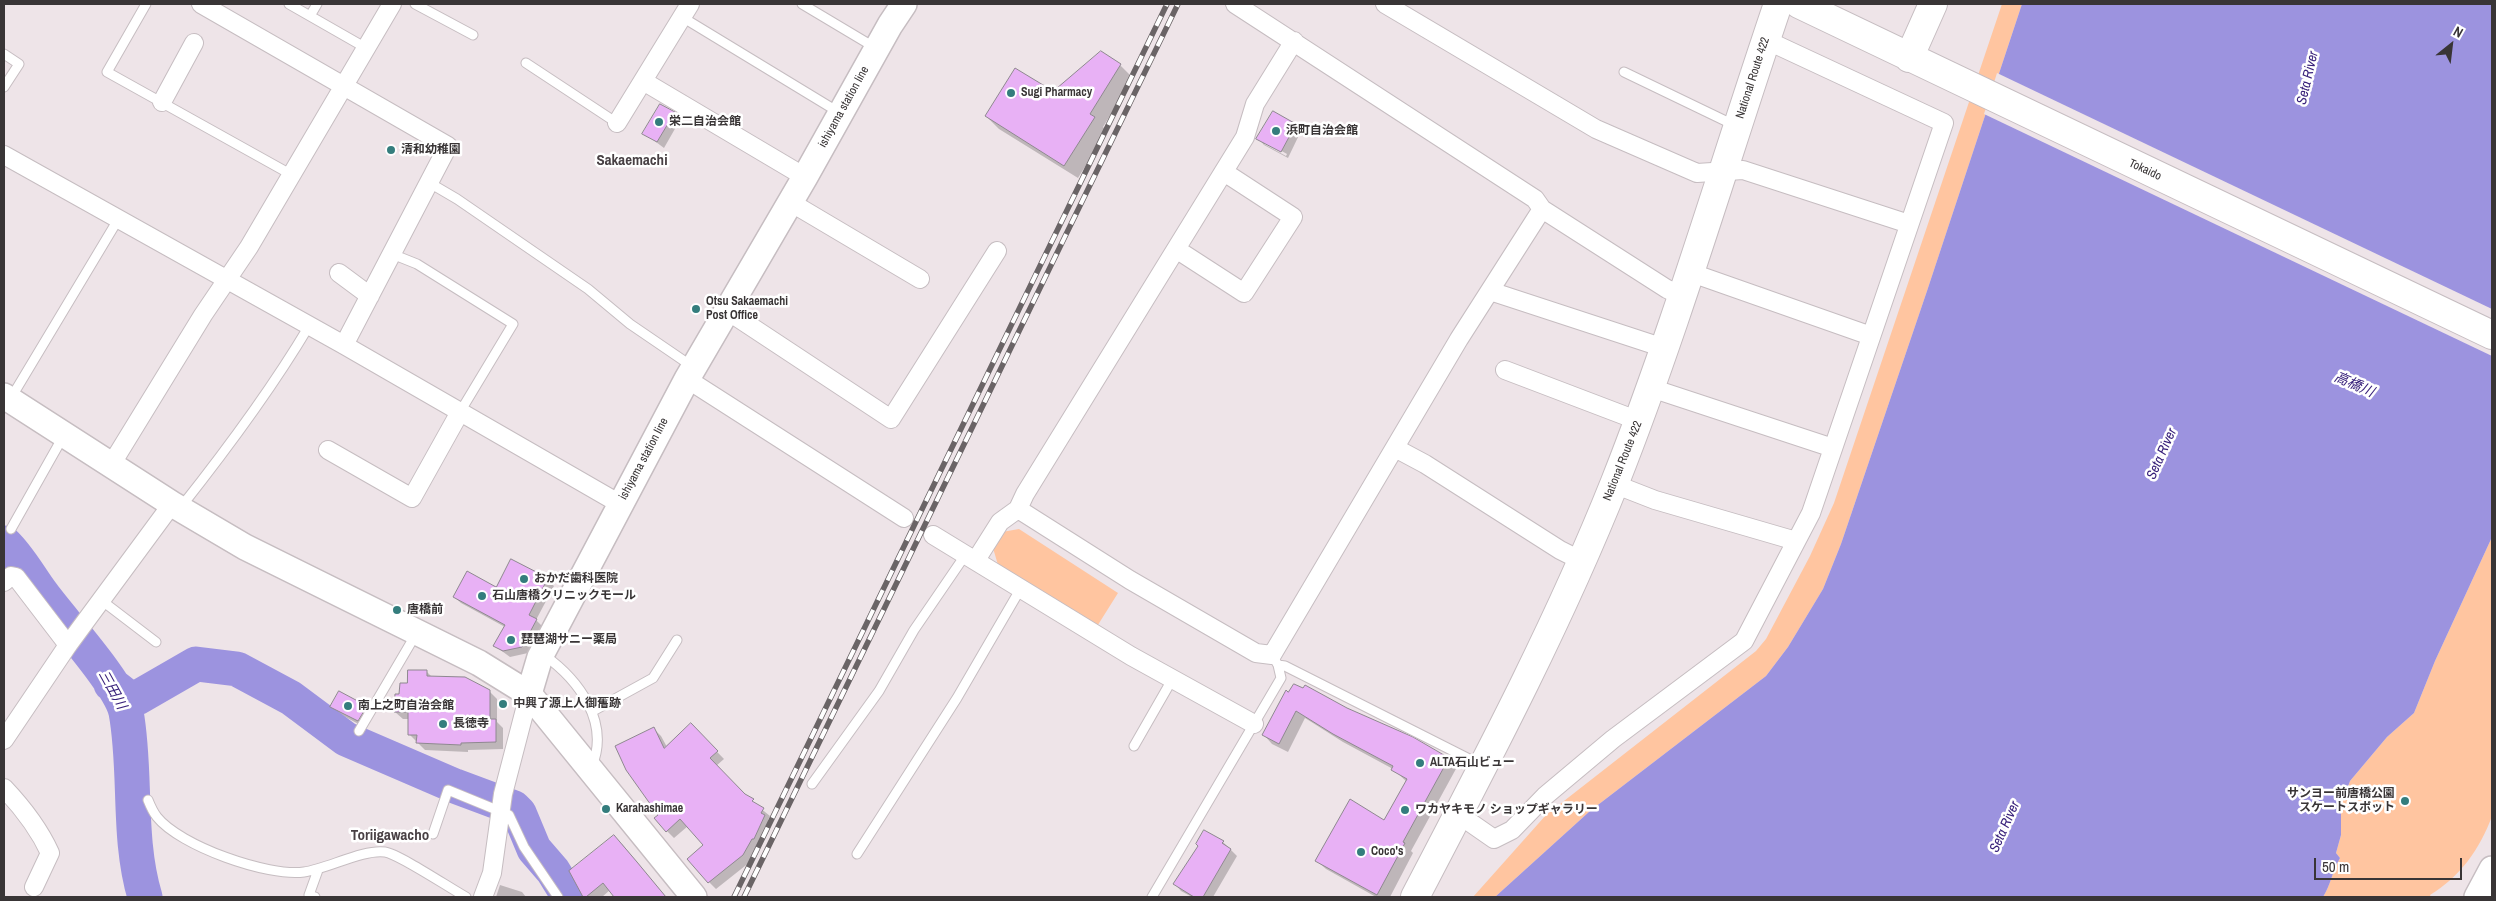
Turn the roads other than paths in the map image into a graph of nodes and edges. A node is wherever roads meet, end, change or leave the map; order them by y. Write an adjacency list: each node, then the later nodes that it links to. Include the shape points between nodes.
1 (146, 4): 29 (lane, via 107,72)
2 (201, 4): 27 (street)
3 (289, 4): 15 (lane)
4 (316, 4): 15 (lane)
5 (392, 4): 20 (street)
6 (415, 4): 16 (lane)
7 (802, 4): 21 (lane)
8 (904, 4): 21 (main road, ishiyama station line)
9 (1235, 4): 18 (street)
10 (1385, 4): 35 (street, via 1596,129 1697,173)
11 (1778, 4): 17 (highway, National Route 422)
12 (1933, 4): 23 (highway)
13 (1804, 6): 23 (highway, Tokaido)
14 (686, 10): 26 (street); 30 (lane)
15 (310, 16): 20 (lane)
16 (473, 35)
17 (1766, 40): 32 (highway, National Route 422); 42 (street, via 1944,123)
18 (1294, 41): 34 (street, via 1256,104 1245,137); 40 (street, via 1535,199)
19 (194, 43): 29 (street)
20 (366, 48): 27 (street)
21 (876, 48): 30 (main road, ishiyama station line)
22 (4, 54): 28 (lane, via 19,64)
23 (1909, 58): 54 (highway, Tokaido)
24 (526, 62): 31 (lane)
25 (1624, 72): 32 (lane)
26 (642, 81): 31 (street); 37 (street)
27 (343, 86): 36 (street); 38 (street, via 448,146)
28 (4, 87)
29 (162, 102): 36 (lane)
30 (841, 113): 37 (main road, ishiyama station line)
31 (617, 122)
32 (1738, 126): 35 (highway, National Route 422)
33 (4, 155): 41 (street)
34 (1224, 172): 43 (street); 43 (street, via 1293,217 1244,293)
35 (1723, 172): 42 (street, via 1743,170); 49 (highway, National Route 422)
36 (292, 175): 48 (street)
37 (805, 177): 39 (main road, ishiyama station line)
38 (428, 182): 45 (street); 59 (lane, via 588,289)
39 (790, 202): 47 (street); 52 (main road, ishiyama station line)
40 (1542, 209): 49 (street, via 1667,289); 50 (street)
41 (119, 218): 48 (street); 61 (lane)
42 (1909, 224): 55 (street)
43 (1176, 249): 72 (street)
44 (997, 251): 52 (street, via 891,419)
45 (392, 254): 51 (street); 62 (lane, via 417,264 513,324)
46 (339, 273): 51 (street)
47 (920, 279)
48 (227, 280): 53 (street); 68 (street)
49 (1685, 284): 55 (street); 57 (highway, National Route 422)
50 (1490, 291): 57 (street); 65 (street)
51 (370, 296): 56 (street)
52 (726, 310): 59 (main road, ishiyama station line)
53 (308, 326): 56 (street); 71 (lane, via 284,368 211,470)
54 (2492, 335)
55 (1871, 336): 66 (street)
56 (344, 345): 62 (street)
57 (1664, 348): 60 (highway, National Route 422)
58 (1505, 370): 63 (street)
59 (690, 373): 70 (main road, ishiyama station line); 73 (street)
60 (1651, 388): 63 (highway, National Route 422); 66 (street)
61 (7, 398): 64 (main road)
62 (460, 412): 67 (street, via 412,498); 70 (street)
63 (1639, 421): 69 (highway, National Route 422)
64 (64, 435): 68 (main road); 74 (lane)
65 (1395, 448): 78 (street); 87 (street)
66 (1833, 448): 76 (street, via 1811,513)
67 (328, 450)
68 (111, 465): 71 (main road)
69 (1614, 484): 76 (street, via 1655,500); 78 (highway, National Route 422)
70 (620, 504): 86 (main road, ishiyama station line)
71 (176, 506): 81 (street); 82 (main road, via 245,547)
72 (1018, 509): 77 (street, via 1000,522); 87 (street, via 1156,595)
73 (904, 518)
74 (11, 528)
75 (933, 535): 77 (street)
76 (1796, 541): 101 (street, via 1744,641 1613,739 1546,796 1512,830 1494,839)
77 (971, 557): 80 (street); 97 (lane, via 914,630 880,691)
78 (1582, 561): 95 (highway, National Route 422)
79 (4, 582): 83 (street, via 11,576 16,577)
80 (1021, 588): 88 (street); 103 (lane, via 957,698)
81 (101, 600): 83 (street); 85 (lane)
82 (416, 634): 89 (main road, via 479,663); 92 (lane)
83 (73, 638): 93 (street)
84 (677, 640): 90 (lane, via 653,678)
85 (156, 642)
86 (542, 653): 89 (main road, ishiyama station line); 90 (lane, via 563,668)
87 (1275, 660): 91 (lane, via 1281,678); 95 (lane)
88 (1173, 678): 91 (street); 94 (lane)
89 (529, 694): 96 (main road); 100 (street)
90 (593, 711): 96 (lane, via 598,745)
91 (1254, 724): 112 (lane)
92 (359, 731)
93 (4, 740)
94 (1134, 746)
95 (1484, 767): 101 (highway, National Route 422)
96 (591, 770): 111 (main road)
97 (812, 784)
98 (4, 788): 106 (street, via 17,801 50,853)
99 (148, 800): 105 (lane, via 157,817 172,830 234,861 272,872)
100 (501, 806): 102 (lane, via 448,790); 109 (street, via 492,873); 110 (lane, via 510,815 524,847)
101 (1458, 814): 113 (highway, National Route 422)
102 (433, 834)
103 (857, 854)
104 (2492, 869): 114 (main road)
105 (318, 870): 107 (lane, via 309,895); 108 (lane, via 344,860 386,852)
106 (34, 887)
107 (314, 897)
108 (466, 897)
109 (483, 897)
110 (558, 897)
111 (694, 897)
112 (1152, 897)
113 (1415, 897)
114 (2476, 897)

